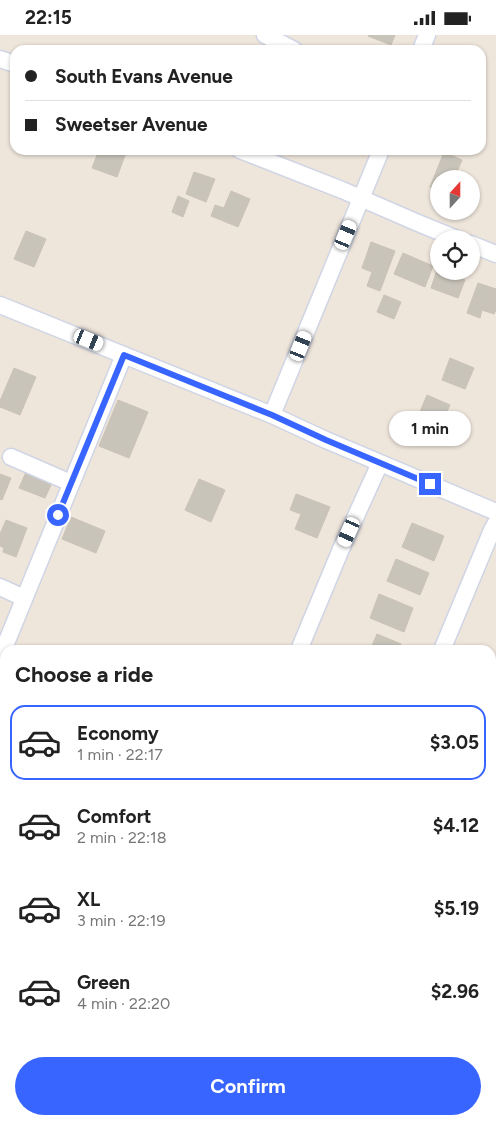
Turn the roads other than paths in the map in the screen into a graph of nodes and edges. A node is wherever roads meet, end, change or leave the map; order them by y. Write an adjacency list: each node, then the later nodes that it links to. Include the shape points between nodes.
1 (265, 35): 2 (street)
2 (284, 45)
3 (252, 155): 5 (street)
4 (378, 155): 5 (street)
5 (361, 199): 6 (street); 11 (street)
6 (435, 230)
7 (480, 248): 8 (street)
8 (496, 254)
9 (0, 305): 10 (street)
10 (124, 355): 11 (street); 14 (street)
11 (272, 415): 13 (street)
12 (11, 457): 14 (street)
13 (380, 463): 15 (street); 20 (street)
14 (71, 483): 18 (street)
15 (496, 511)
16 (496, 523): 21 (street)
17 (0, 587): 18 (street)
18 (24, 597): 19 (street)
19 (5, 645)
20 (301, 645)
21 (444, 645)

